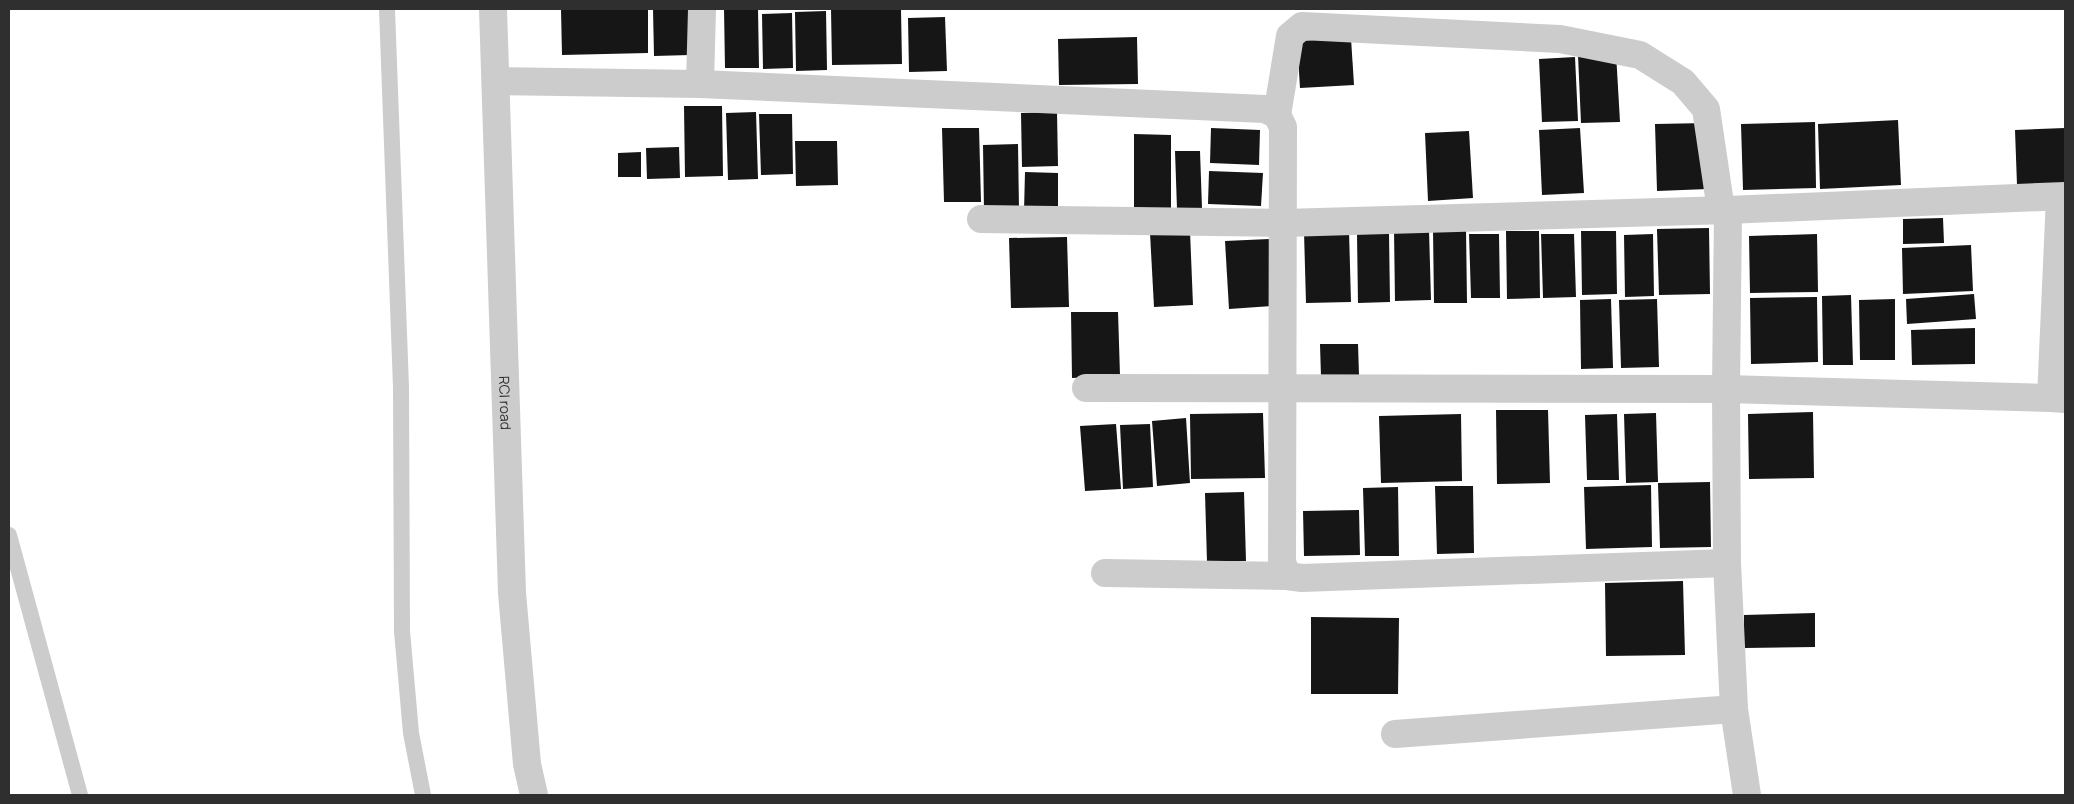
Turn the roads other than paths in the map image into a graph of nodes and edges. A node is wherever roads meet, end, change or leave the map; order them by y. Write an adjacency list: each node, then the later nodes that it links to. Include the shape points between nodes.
1 (387, 9): 22 (lane, via 401,388 402,631 412,734)
2 (492, 9): 4 (street, RCI road)
3 (702, 9): 5 (street)
4 (496, 81): 5 (street); 23 (street, RCI road, via 512,593 526,764)
5 (700, 84): 6 (street, via 1265,110)
6 (1277, 115): 8 (street, via 1290,36 1302,26 1560,39 1640,55 1683,82 1706,109); 10 (street, via 1283,127)
7 (2062, 196): 8 (street); 14 (street)
8 (1725, 210): 10 (street); 13 (street)
9 (981, 219): 10 (street)
10 (1284, 223): 12 (street)
11 (1086, 388): 12 (street)
12 (1283, 388): 13 (street); 18 (street, via 1282,562)
13 (1726, 389): 14 (street); 16 (street)
14 (2058, 399)
15 (9, 535): 21 (lane)
16 (1727, 563): 18 (street); 19 (street)
17 (1105, 572): 18 (street)
18 (1287, 576)
19 (1734, 709): 20 (street); 24 (street)
20 (1395, 734)
21 (80, 795)
22 (423, 795)
23 (534, 795)
24 (1747, 795)

